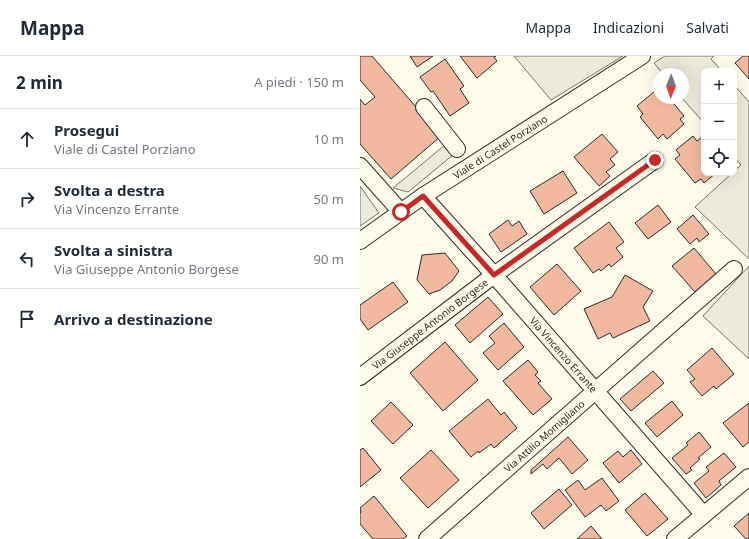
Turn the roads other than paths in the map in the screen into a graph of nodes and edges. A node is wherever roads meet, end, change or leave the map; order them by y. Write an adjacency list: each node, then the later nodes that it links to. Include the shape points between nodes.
1 (642, 56): 6 (street, Viale di Castel Porziano)
2 (424, 107): 3 (street)
3 (458, 149)
4 (655, 160): 10 (street, Via Giuseppe Antonio Borgese)
5 (360, 166): 7 (street)
6 (423, 196): 7 (street, Viale di Castel Porziano); 10 (street, Via Vincenzo Errante)
7 (401, 212): 8 (street, Viale di Castel Porziano)
8 (360, 241)
9 (734, 269): 12 (street, Via Attilio Momigliano)
10 (494, 275): 11 (street, Via Giuseppe Antonio Borgese); 12 (street, Via Vincenzo Errante)
11 (360, 376)
12 (595, 391): 14 (street, Via Vincenzo Errante); 15 (street, Via Attilio Momigliano)
13 (749, 477): 14 (street)
14 (703, 514): 16 (street)
15 (427, 539)
16 (675, 539)

